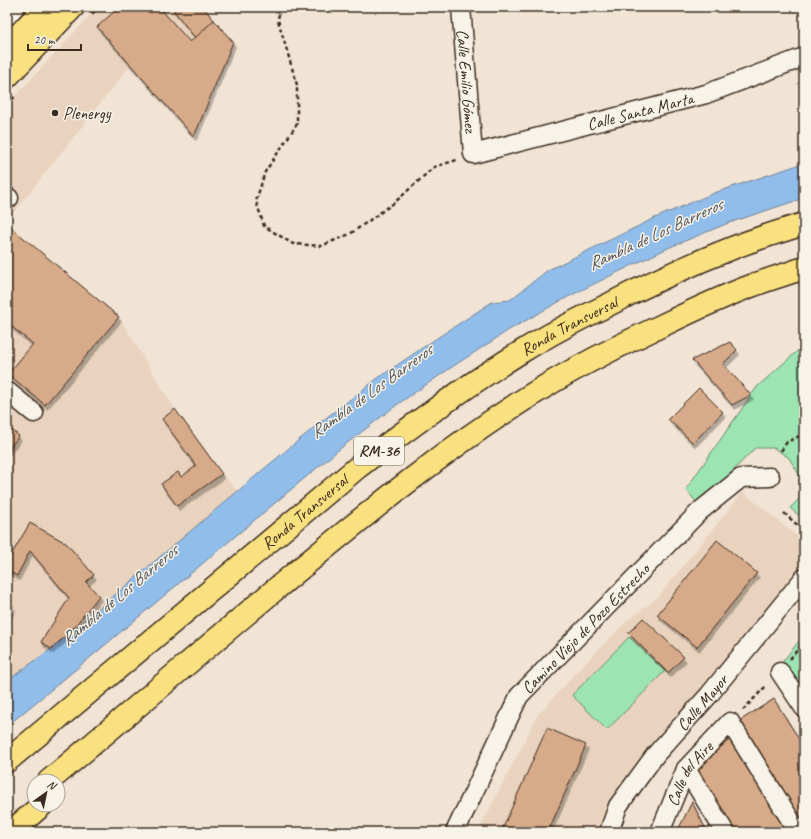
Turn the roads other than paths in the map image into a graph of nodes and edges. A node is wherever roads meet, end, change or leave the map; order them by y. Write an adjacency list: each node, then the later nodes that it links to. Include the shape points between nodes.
1 (15, 7): 5 (street)
2 (45, 7): 6 (main road)
3 (73, 7): 8 (main road)
4 (461, 7): 9 (street, Calle Emilio Gómez)
5 (7, 16)
6 (7, 47)
7 (804, 57): 9 (street, Calle Santa Marta, via 706,94)
8 (7, 77)
9 (473, 154)
10 (804, 224): 17 (main road, Ronda Transversal / RM-36, via 735,247 679,271 575,321 502,364 358,466)
11 (804, 268): 15 (main road, RM-36, via 750,286 696,309 595,358 487,424)
12 (7, 391): 13 (street)
13 (34, 414)
14 (770, 477): 29 (street, Camino Viejo de Pozo Estrecho, via 741,478 700,511 519,696)
15 (384, 500): 23 (main road, RM-36); 24 (main road)
16 (804, 578): 30 (street, Calle Mayor, via 656,754 618,806)
17 (113, 672): 20 (main road); 21 (main road, Ronda Transversal / RM-36)
18 (780, 672): 19 (street)
19 (804, 708)
20 (7, 749)
21 (7, 761)
22 (686, 769): 31 (street, Calle del Aire); 32 (street); 33 (street, Calle del Aire, via 730,722)
23 (58, 773)
24 (66, 783)
25 (26, 800): 27 (main road)
26 (33, 813): 28 (main road)
27 (7, 816)
28 (11, 832)
29 (455, 832)
30 (609, 832)
31 (660, 832)
32 (725, 832)
33 (798, 832)

